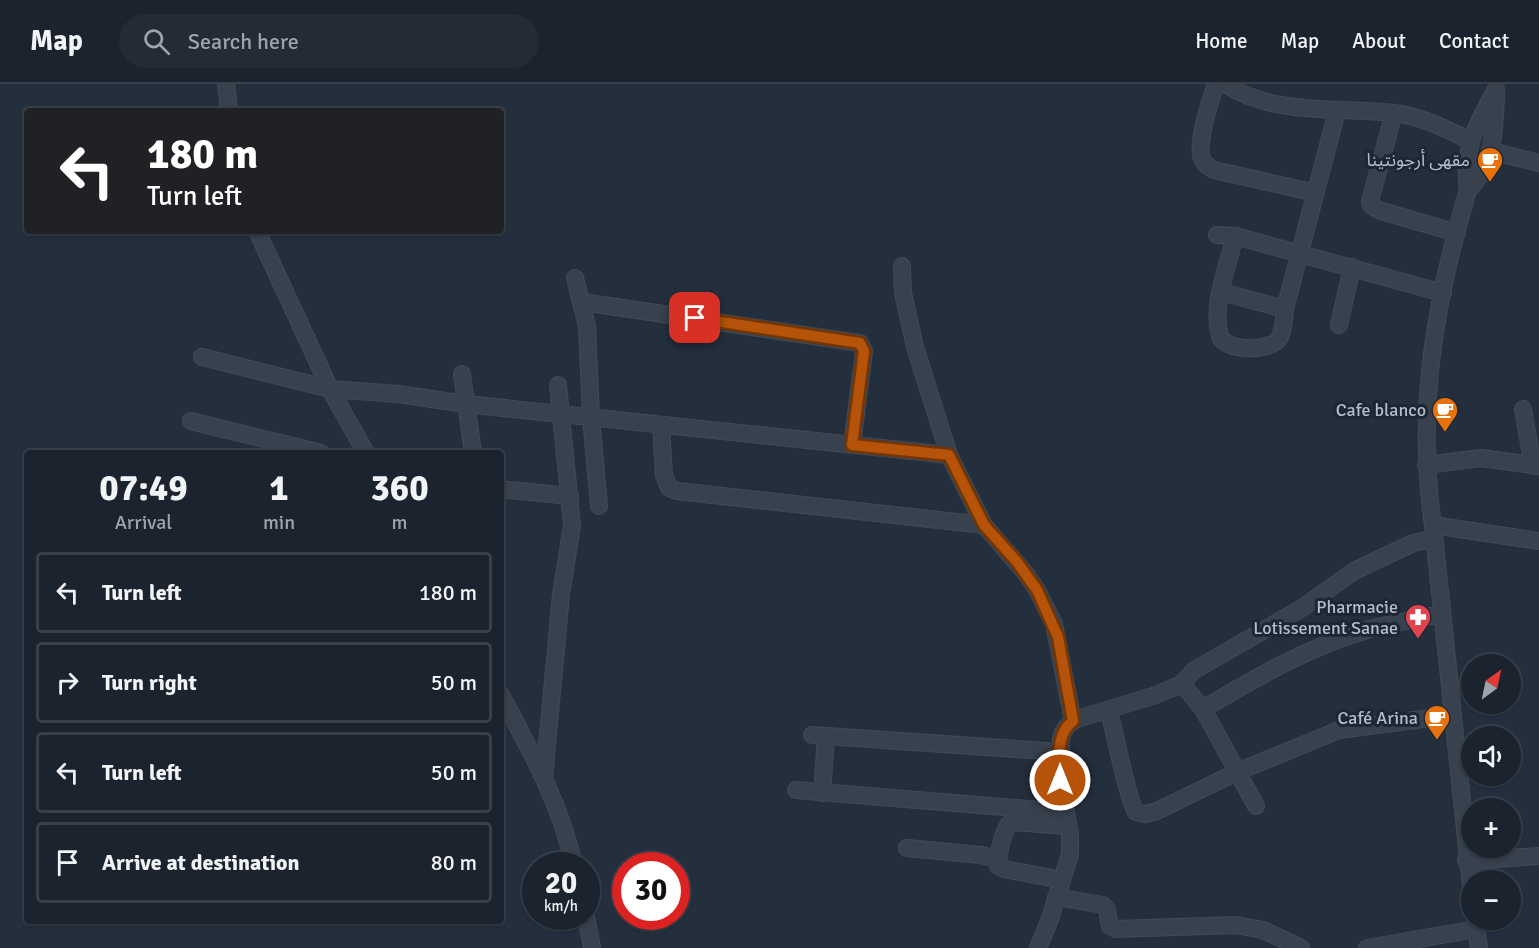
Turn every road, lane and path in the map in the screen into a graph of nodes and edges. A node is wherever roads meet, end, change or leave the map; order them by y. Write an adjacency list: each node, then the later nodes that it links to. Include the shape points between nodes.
1 (226, 84): 5 (street)
2 (1216, 84): 12 (street, via 1202,148 1205,164 1214,170)
3 (1225, 84): 6 (street, via 1249,97 1272,103)
4 (1496, 86): 8 (street); 9 (street)
5 (229, 108)
6 (1337, 111): 7 (street); 12 (street)
7 (1394, 113): 8 (street, via 1426,121); 13 (street, via 1371,205)
8 (1471, 141): 11 (street, via 1466,162)
9 (1491, 151): 10 (street); 11 (street, via 1479,179)
10 (1539, 163)
11 (1468, 190): 13 (street)
12 (1316, 193): 17 (street)
13 (1457, 232): 22 (street)
14 (257, 234): 29 (street)
15 (1217, 235): 16 (street)
16 (1235, 236): 17 (street); 21 (street)
17 (1300, 253): 19 (street); 24 (street)
18 (902, 266): 40 (street, via 903,292 915,347)
19 (1352, 267): 22 (street); 25 (street)
20 (575, 278): 23 (street)
21 (1221, 292): 24 (street); 24 (street, via 1219,332 1222,341 1232,346 1275,342 1281,334)
22 (1443, 293): 41 (street, via 1427,386)
23 (582, 302): 33 (street, via 587,326); 36 (street, via 860,343 864,351)
24 (1286, 309)
25 (1339, 325)
26 (202, 357): 29 (street)
27 (462, 374): 30 (street)
28 (558, 385): 32 (street)
29 (330, 389): 30 (street); 38 (street)
30 (466, 404): 32 (street); 39 (street)
31 (1523, 409): 42 (street)
32 (561, 414): 33 (street); 44 (street)
33 (591, 417): 35 (street); 45 (street)
34 (191, 421): 37 (street)
35 (661, 425): 36 (street); 46 (street, via 664,476 669,489)
36 (852, 445): 40 (street)
37 (309, 450)
38 (364, 450)
39 (472, 450)
40 (949, 455): 46 (street)
41 (1426, 465): 42 (street, via 1481,458); 47 (street)
42 (1536, 466)
43 (504, 489): 44 (street)
44 (570, 496): 58 (street, via 572,525 561,595)
45 (599, 507)
46 (984, 525): 55 (street, via 1027,575 1054,624)
47 (1433, 532): 48 (street); 49 (street); 50 (street, via 1354,571 1302,608 1193,671)
48 (1539, 541)
49 (1442, 614): 52 (street, via 1370,629 1326,645 1273,669); 54 (street)
50 (1182, 684): 52 (street); 53 (street)
51 (504, 700): 58 (street)
52 (1203, 709): 57 (street)
53 (1109, 710): 55 (street); 57 (street, via 1130,802 1136,812 1157,811)
54 (1453, 715): 57 (street, via 1339,730); 67 (street)
55 (1073, 721): 56 (street, via 1063,732)
56 (1060, 752): 60 (street, via 819,735); 62 (street)
57 (1237, 772): 61 (street)
58 (544, 777): 64 (street, via 559,810)
59 (796, 790): 60 (street)
60 (822, 792): 62 (street)
61 (1256, 806)
62 (1067, 819): 66 (street, via 1009,824); 69 (street, via 1071,842)
63 (907, 848): 66 (street)
64 (570, 852)
65 (1539, 856): 67 (street)
66 (998, 859): 69 (street, via 998,866 1004,868)
67 (1466, 861): 68 (street)
68 (1468, 870)
69 (1062, 880): 70 (street)
70 (1056, 897): 75 (street); 76 (street, via 1103,905 1110,926 1116,929 1236,925 1263,930)
71 (1461, 927): 77 (street)
72 (589, 930): 74 (street)
73 (1477, 930): 78 (street)
74 (592, 948)
75 (1038, 948)
76 (1300, 948)
77 (1367, 948)
78 (1479, 948)

